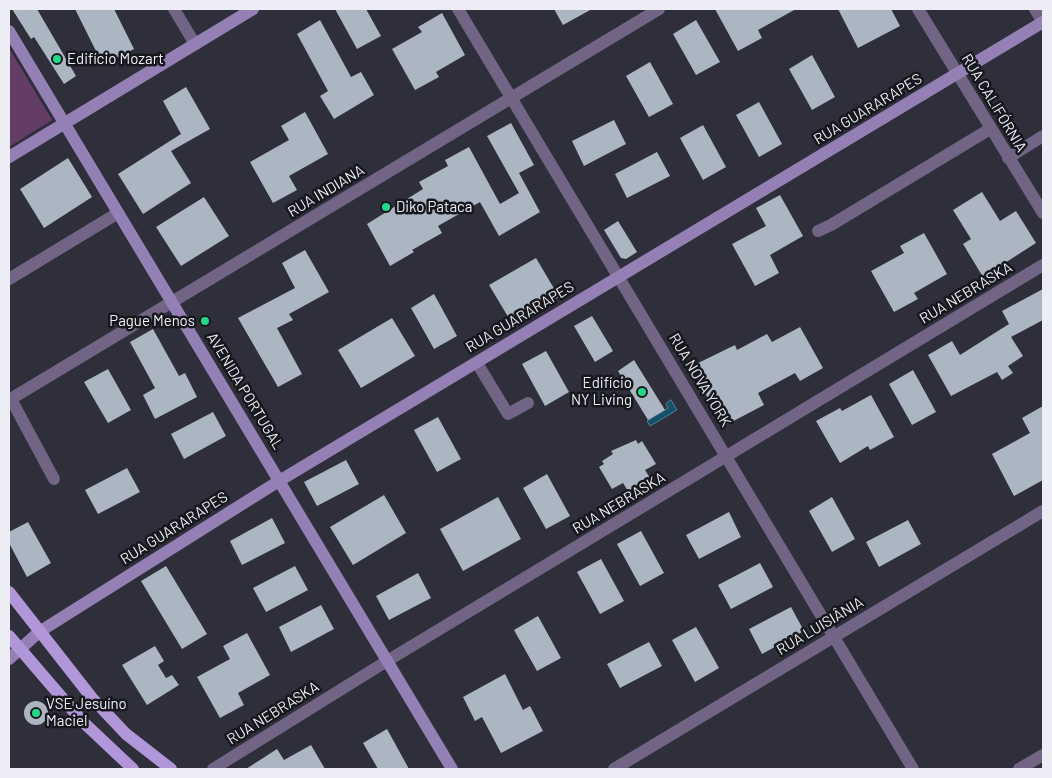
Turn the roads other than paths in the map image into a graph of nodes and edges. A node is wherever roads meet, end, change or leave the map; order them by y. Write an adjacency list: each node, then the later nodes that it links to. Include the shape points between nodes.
1 (174, 9): 9 (street)
2 (253, 9): 9 (street)
3 (458, 9): 11 (street, RUA NOVA YORK)
4 (659, 9): 11 (street, RUA INDIANA)
5 (918, 9): 10 (street, RUA CALIFÓRNIA)
6 (1036, 9): 7 (street)
7 (1043, 22): 10 (street, RUA GUARARAPES)
8 (9, 31): 12 (street, AVENIDA PORTUGAL)
9 (194, 44): 12 (street)
10 (958, 74): 13 (street, RUA CALIFÓRNIA); 21 (street, RUA GUARARAPES)
11 (512, 97): 21 (street, RUA NOVA YORK); 23 (street, RUA INDIANA)
12 (65, 124): 15 (street); 17 (street, AVENIDA PORTUGAL)
13 (990, 130): 16 (street, RUA CALIFÓRNIA); 19 (street)
14 (1043, 136): 16 (street)
15 (9, 158)
16 (1008, 158): 18 (street, RUA CALIFÓRNIA)
17 (118, 213): 22 (street); 23 (street, AVENIDA PORTUGAL)
18 (1043, 213)
19 (818, 231)
20 (1043, 265): 27 (street, RUA NEBRASKA)
21 (620, 276): 24 (street, RUA GUARARAPES); 27 (street, RUA NOVA YORK)
22 (9, 279)
23 (172, 302): 25 (street, RUA INDIANA); 29 (street, AVENIDA PORTUGAL)
24 (477, 363): 26 (street, via 508,414); 29 (street, RUA GUARARAPES)
25 (10, 400): 28 (street)
26 (528, 403)
27 (727, 457): 34 (street, RUA NOVA YORK); 37 (street, RUA NEBRASKA)
28 (54, 479)
29 (280, 480): 32 (street, RUA GUARARAPES); 37 (street, AVENIDA PORTUGAL)
30 (1043, 511): 34 (street, RUA LUISIÂNIA)
31 (9, 592): 32 (main road)
32 (39, 632): 35 (street, RUA GUARARAPES); 40 (main road, via 92,698 126,734)
33 (9, 636): 35 (main road)
34 (835, 637): 43 (street, RUA LUISIÂNIA); 44 (street, RUA NOVA YORK)
35 (21, 650): 36 (street, RUA GUARARAPES); 39 (main road, via 29,664 82,721)
36 (9, 659)
37 (387, 661): 41 (street, RUA NEBRASKA); 42 (street, AVENIDA PORTUGAL)
38 (1043, 755): 45 (street)
39 (133, 769)
40 (171, 769)
41 (213, 769)
42 (452, 769)
43 (614, 769)
44 (914, 769)
45 (1019, 769)

